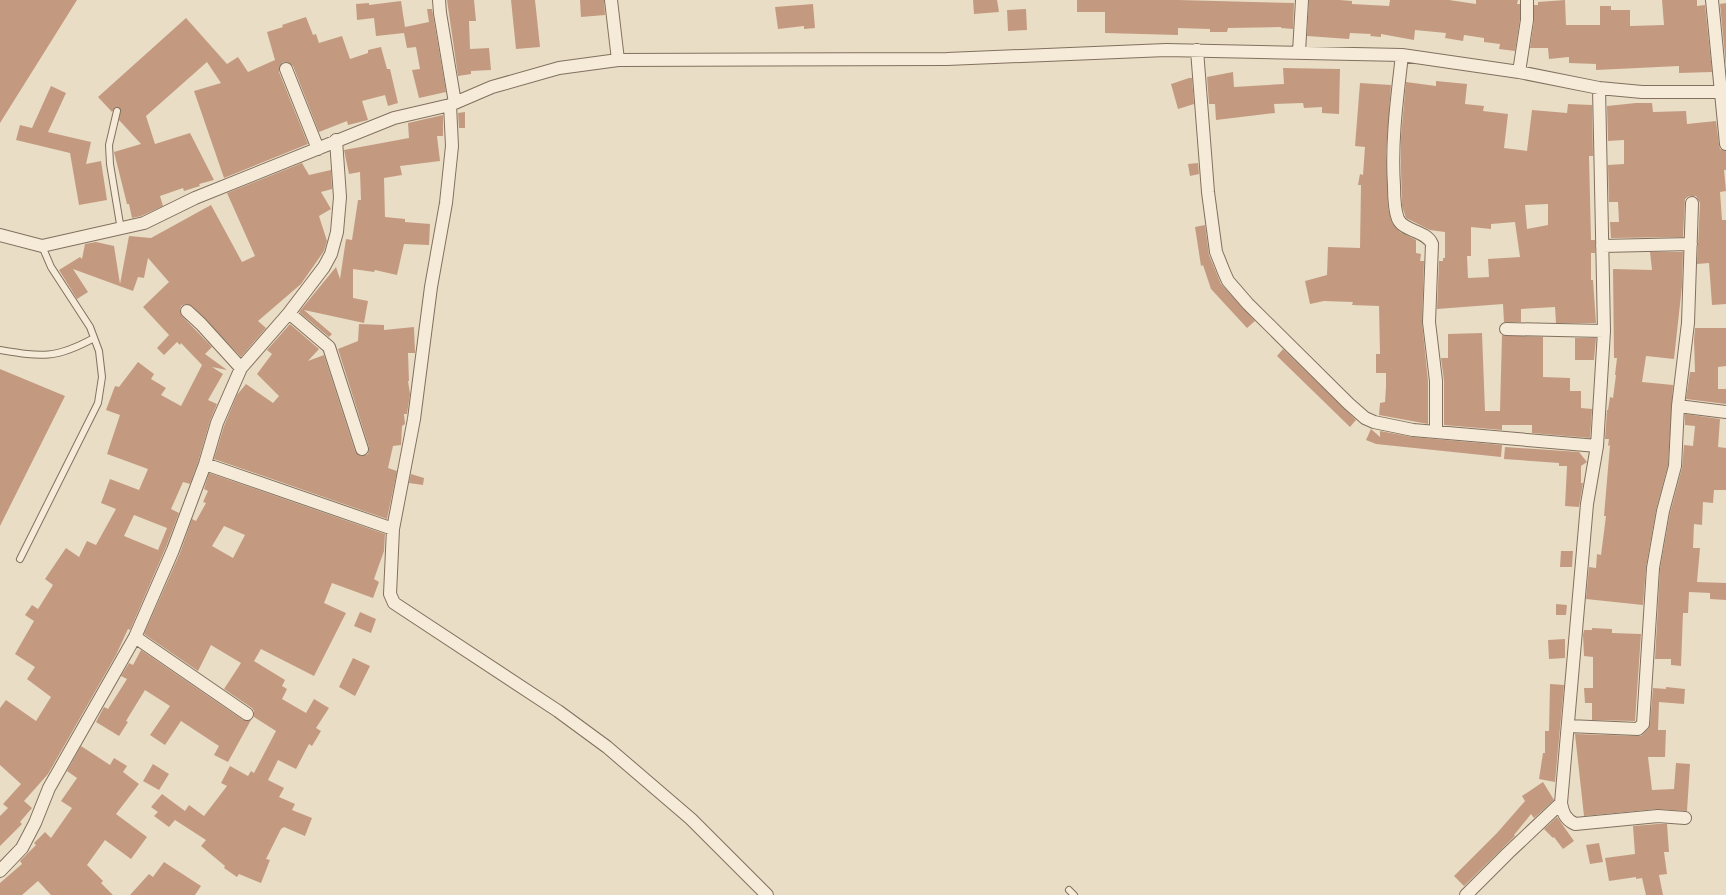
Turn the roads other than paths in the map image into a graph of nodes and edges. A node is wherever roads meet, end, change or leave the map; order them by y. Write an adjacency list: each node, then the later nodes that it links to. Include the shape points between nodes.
1 (439, 0): 14 (street)
2 (611, 0): 9 (street)
3 (1302, 0): 7 (street)
4 (1527, 0): 11 (street, via 1527,20)
5 (1712, 0): 13 (street)
6 (1197, 50): 7 (street); 9 (street, via 1110,51 947,59); 34 (street, via 1208,192 1216,252 1228,281 1248,304 1365,418 1389,425)
7 (1299, 52): 8 (street)
8 (1402, 55): 11 (street); 34 (street, via 1394,128 1394,199 1401,223 1427,236 1432,244 1429,322 1436,381)
9 (618, 60): 14 (street, via 559,68 492,87)
10 (286, 69): 18 (street)
11 (1519, 72): 12 (street)
12 (1599, 88): 13 (street, via 1642,92); 24 (street)
13 (1724, 92): 17 (street)
14 (453, 104): 16 (street, via 394,118); 38 (street, via 446,203 431,287 414,420)
15 (117, 111): 20 (lane, via 109,145)
16 (336, 140): 18 (street); 26 (street, via 340,197 337,232 331,254 324,267)
17 (1726, 144)
18 (318, 149): 20 (street, via 195,198 144,223)
19 (1692, 203): 22 (street)
20 (121, 230): 23 (street)
21 (0, 235): 23 (street)
22 (1691, 244): 24 (street); 32 (street, via 1688,324)
23 (42, 246): 29 (lane, via 51,268 90,326)
24 (1602, 246): 28 (street)
25 (187, 311): 31 (street)
26 (289, 313): 31 (street); 36 (street, via 329,347)
27 (1506, 328): 28 (street)
28 (1604, 331): 35 (street)
29 (94, 338): 30 (lane, via 54,355); 39 (lane, via 99,351 102,377 98,404)
30 (0, 350)
31 (241, 368): 37 (street, via 217,422)
32 (1678, 406): 33 (street); 42 (street, via 1675,466 1663,511 1653,568 1643,724 1638,729)
33 (1726, 412)
34 (1436, 431): 35 (street)
35 (1597, 446): 42 (street, via 1587,504)
36 (362, 450)
37 (205, 464): 38 (street); 40 (street, via 173,550)
38 (393, 529): 47 (street, via 390,594 394,603 558,711 607,747 691,819)
39 (20, 559)
40 (135, 637): 41 (street); 45 (street, via 49,788 22,848)
41 (247, 714)
42 (1568, 726): 43 (street)
43 (1561, 803): 44 (street, via 1564,814 1575,824 1658,816); 49 (street)
44 (1685, 818)
45 (0, 871)
46 (1069, 890): 48 (lane)
47 (767, 895)
48 (1074, 895)
49 (1466, 895)

